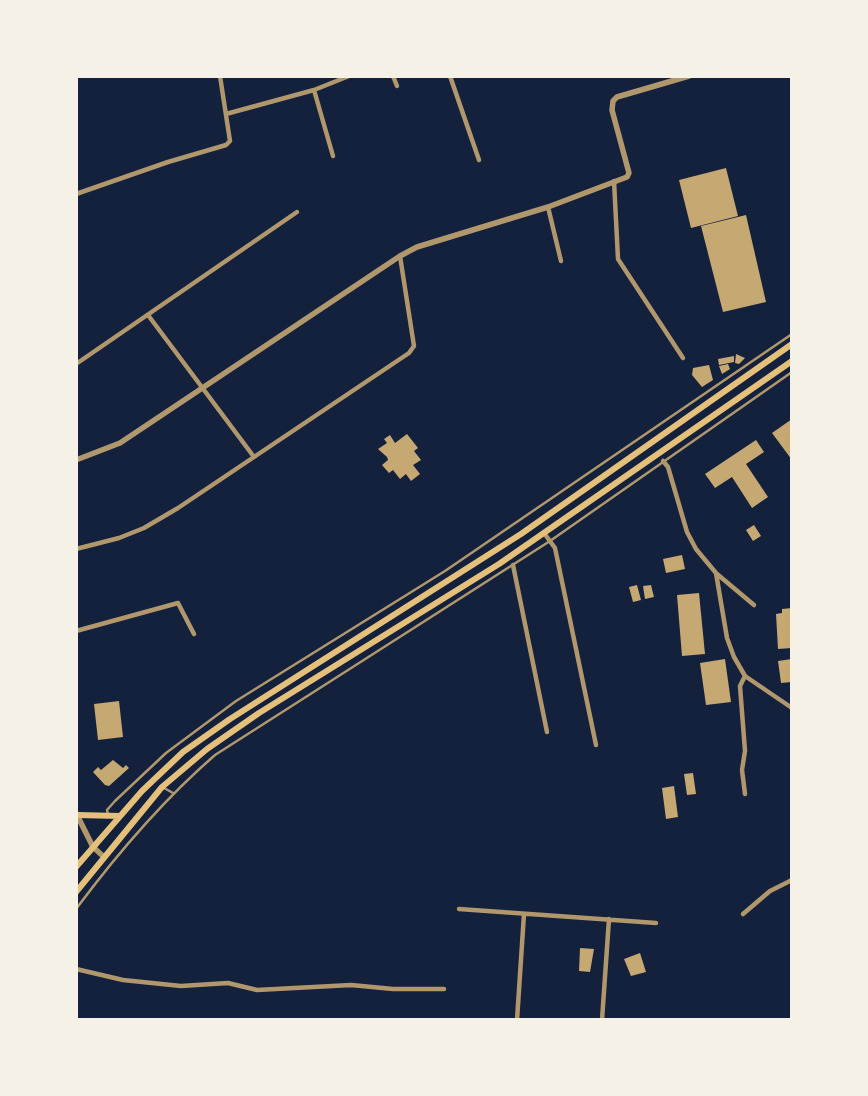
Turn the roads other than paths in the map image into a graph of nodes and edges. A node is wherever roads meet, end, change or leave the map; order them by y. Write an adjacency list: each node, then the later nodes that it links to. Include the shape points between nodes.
1 (220, 76): 8 (street)
2 (349, 76): 7 (street)
3 (393, 76): 6 (street)
4 (450, 76): 10 (street)
5 (689, 76): 11 (street, via 612,101 629,173)
6 (397, 86)
7 (314, 90): 8 (street); 9 (street)
8 (226, 114): 12 (street, via 230,141 226,145)
9 (333, 156)
10 (479, 160)
11 (614, 181): 13 (street); 20 (street, via 618,259)
12 (76, 194)
13 (548, 207): 15 (street, via 416,247); 16 (street)
14 (297, 212): 17 (street)
15 (400, 256): 24 (street); 25 (street, via 414,346 412,351)
16 (562, 261)
17 (148, 315): 22 (street); 24 (street)
18 (792, 334): 30 (lane)
19 (792, 344): 32 (main road)
20 (683, 358)
21 (792, 361): 28 (main road)
22 (76, 364)
23 (792, 372): 27 (lane)
24 (203, 388): 25 (street); 26 (street, via 120,443)
25 (254, 456): 34 (street, via 144,528)
26 (76, 460)
27 (663, 461): 29 (lane); 37 (street, via 668,467 687,532)
28 (644, 464): 29 (lane); 31 (main road)
29 (649, 471): 33 (lane)
30 (514, 525): 32 (lane); 36 (lane)
31 (544, 533): 33 (street); 46 (main road, via 259,712 207,749)
32 (521, 534): 38 (main road)
33 (550, 541): 35 (lane); 45 (street, via 555,548)
34 (76, 549)
35 (513, 565): 44 (street); 47 (lane, via 255,728 215,755)
36 (445, 571): 38 (lane); 50 (lane, via 193,731 115,801)
37 (716, 573): 39 (street); 42 (street, via 727,638)
38 (452, 580): 51 (main road, via 198,741)
39 (754, 605)
40 (76, 630): 41 (street, via 178,603)
41 (194, 634)
42 (745, 676): 43 (street); 48 (street, via 740,686)
43 (792, 708)
44 (547, 732)
45 (596, 746)
46 (162, 787): 47 (lane); 53 (main road)
47 (173, 793): 57 (lane)
48 (745, 794)
49 (77, 814): 50 (main road); 52 (street)
50 (108, 815): 51 (main road)
51 (120, 816): 52 (main road)
52 (93, 847): 53 (street); 54 (main road)
53 (104, 857): 56 (main road)
54 (76, 867)
55 (792, 880): 60 (street, via 770,891)
56 (76, 892)
57 (76, 910)
58 (459, 910): 59 (street)
59 (524, 914): 61 (street); 65 (street)
60 (743, 914)
61 (609, 920): 62 (street); 66 (street)
62 (656, 923)
63 (76, 969): 64 (street, via 123,980 181,986 228,983 257,990 351,985)
64 (444, 989)
65 (517, 1020)
66 (602, 1020)

